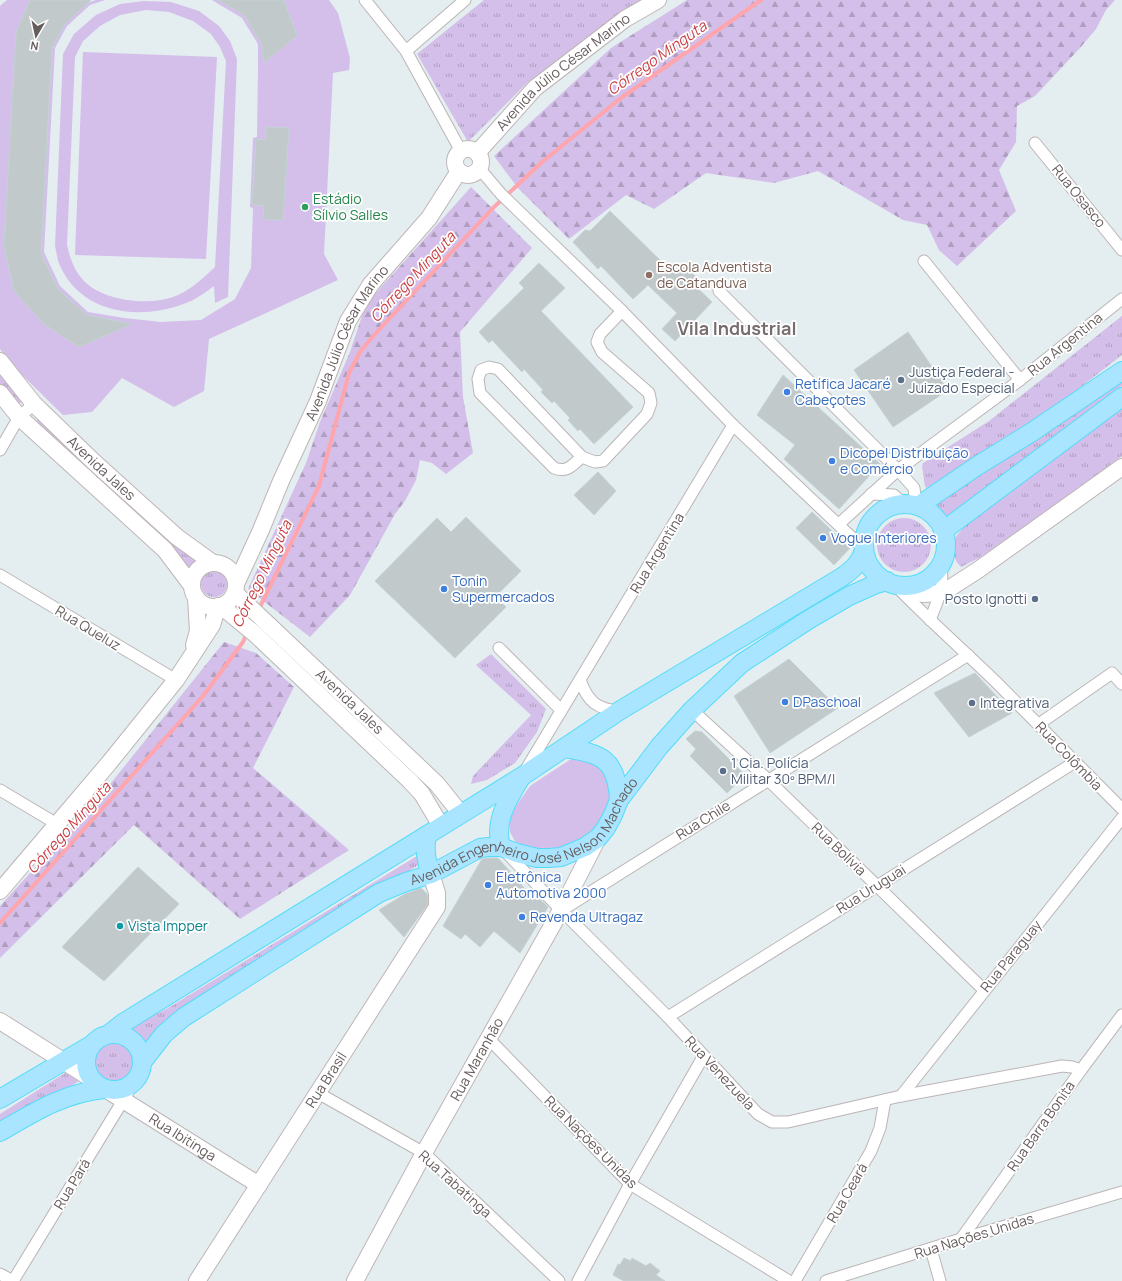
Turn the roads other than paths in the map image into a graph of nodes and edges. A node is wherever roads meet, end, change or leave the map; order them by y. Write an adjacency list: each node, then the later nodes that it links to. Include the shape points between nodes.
1 (365, 0): 4 (street)
2 (466, 0): 4 (street)
3 (658, 0): 7 (street, Avenida Júlio César Marino, via 626,19 535,88)
4 (406, 52): 6 (street)
5 (1035, 143): 10 (street, Rua Osasco)
6 (461, 151): 7 (street, via 466,149); 9 (street, via 455,161)
7 (477, 153): 8 (street, via 481,163)
8 (479, 168): 9 (street, via 470,175); 14 (street, via 505,198)
9 (459, 172): 30 (street, Avenida Júlio César Marino, via 429,218 371,284 348,321 318,401)
10 (1122, 250)
11 (924, 262): 17 (street)
12 (719, 291): 26 (street)
13 (1122, 299): 17 (street, Rua Argentina)
14 (622, 311): 22 (street); 24 (street, via 600,334 597,342 602,352 649,393 651,403 647,414 603,460 595,462)
15 (0, 362): 20 (street, Avenida Jales)
16 (1122, 371): 28 (main road, via 1032,432)
17 (1020, 380): 26 (street, Rua Argentina)
18 (0, 394): 21 (street, Avenida Jales)
19 (1122, 397): 31 (main road)
20 (34, 404): 21 (street); 33 (street, Avenida Jales, via 171,531)
21 (19, 417): 23 (street); 38 (street, Avenida Jales, via 165,550)
22 (733, 425): 29 (street); 46 (street, Rua Argentina)
23 (0, 450)
24 (582, 457): 24 (street, via 498,369 489,367 481,370 478,379 480,392 554,468 562,471)
25 (1122, 467): 39 (street, via 978,570)
26 (898, 470): 27 (street, Rua Argentina); 28 (street, via 914,488)
27 (872, 494): 28 (street, via 894,495); 29 (street, Rua Argentina)
28 (913, 505): 31 (main road, via 930,513); 32 (main road, via 894,505 874,518 867,530)
29 (839, 524): 32 (street)
30 (261, 530): 33 (street, Avenida Júlio César Marino, via 234,559); 37 (street, Avenida Júlio César Marino)
31 (943, 530): 34 (main road, via 946,541)
32 (864, 550): 36 (main road, via 873,571); 50 (main road, Avenida Engenheiro José Nelson Machado, via 861,560 842,577)
33 (218, 564): 37 (street, via 232,572); 38 (street, via 201,568 193,579)
34 (940, 565): 36 (main road, via 921,582 911,585); 39 (street, via 943,574)
35 (0, 575): 45 (street, Rua Queluz)
36 (894, 584): 39 (street, via 916,593); 41 (street, Rua Colômbia); 49 (main road, Avenida Engenheiro José Nelson Machado, via 876,584 849,596 808,620 742,663)
37 (236, 588): 40 (street, via 227,603); 59 (street, Avenida Jales, via 259,616 437,784)
38 (194, 592): 40 (street, via 203,604); 44 (street, via 198,631)
39 (940, 593): 41 (street)
40 (220, 606): 44 (street, via 212,625); 62 (street, Avenida Jales, via 251,630 410,781 426,800)
41 (930, 620): 43 (street, Rua Colômbia)
42 (499, 648): 48 (street)
43 (968, 655): 51 (street, Rua Colômbia); 55 (street, Rua Chile)
44 (191, 657): 45 (street)
45 (176, 680): 61 (street)
46 (580, 680): 48 (street, Rua Argentina); 50 (street, via 585,693 594,703 606,710)
47 (1122, 684): 51 (street, via 1112,673)
48 (561, 710): 54 (street, Rua Argentina)
49 (692, 710): 55 (street, Rua Bolívia); 57 (main road, Avenida Engenheiro José Nelson Machado)
50 (619, 711): 52 (main road, Avenida Engenheiro José Nelson Machado)
51 (1039, 724): 53 (street, Rua Colômbia)
52 (564, 748): 54 (main road, Avenida Engenheiro José Nelson Machado); 57 (main road, via 592,752 608,762 618,787)
53 (1075, 762): 58 (street, Rua Colômbia); 66 (street, Rua Uruguai)
54 (521, 777): 59 (main road, Avenida Engenheiro José Nelson Machado); 64 (main road, via 501,819)
55 (768, 780): 66 (street, Rua Bolívia); 68 (street, Rua Chile)
56 (0, 790): 61 (street)
57 (618, 800): 63 (main road, Avenida Engenheiro José Nelson Machado, via 613,815)
58 (1122, 809)
59 (461, 814): 62 (main road, Avenida Engenheiro José Nelson Machado)
60 (1122, 818): 69 (street, Rua Paraguay)
61 (57, 824): 67 (street)
62 (434, 830): 65 (main road, via 425,847); 73 (main road, Avenida Engenheiro José Nelson Machado)
63 (598, 838): 64 (main road, Avenida Engenheiro José Nelson Machado, via 571,854 549,858 537,858); 68 (street, Rua Maranhão)
64 (501, 847): 65 (main road, Avenida Engenheiro José Nelson Machado, via 480,848); 68 (street, Rua Venezuela)
65 (431, 874): 77 (main road, Avenida Engenheiro José Nelson Machado, via 379,893 200,1006 164,1034); 83 (street, Rua Brasil, via 437,893 437,907)
66 (878, 886): 69 (street, Rua Bolívia); 71 (street, Rua Uruguai)
67 (0, 891)
68 (561, 910): 71 (street, Rua Venezuela); 74 (street, Rua Maranhão)
69 (984, 990): 84 (street, Rua Paraguay)
70 (1122, 1015): 79 (street, Rua Barra Bonita)
71 (668, 1017): 76 (street, Rua Venezuela)
72 (0, 1021): 78 (street)
73 (109, 1034): 75 (main road); 77 (main road, via 121,1035 132,1040)
74 (488, 1038): 88 (street, Rua Maranhão); 89 (street, Rua Nações Unidas)
75 (91, 1045): 78 (main road); 80 (main road, via 85,1061)
76 (704, 1057): 86 (street, Rua Venezuela, via 758,1114 772,1122 788,1122); 89 (street)
77 (143, 1061): 82 (main road, via 140,1075)
78 (63, 1062): 80 (street); 85 (main road)
79 (1081, 1070): 84 (street, Rua Venezuela, via 1062,1066); 92 (street, Rua Barra Bonita)
80 (90, 1078): 81 (main road)
81 (105, 1090): 82 (main road, via 123,1090); 87 (main road, via 77,1093 61,1099)
82 (126, 1093): 90 (street, Rua Ibitinga); 95 (street, Rua Pará)
83 (318, 1093): 88 (street, Rua Tabatinga); 90 (street, Rua Brasil)
84 (901, 1096): 86 (street, Rua Venezuela)
85 (0, 1099)
86 (885, 1100): 101 (street, Rua Ceará, via 880,1128 871,1150)
87 (0, 1132)
88 (424, 1154): 97 (street, Rua Maranhão); 98 (street, Rua Tabatinga)
89 (630, 1184): 99 (street); 100 (street, Rua Nações Unidas)
90 (259, 1185): 96 (street, Rua Brasil)
91 (1122, 1192): 92 (street, Rua Nações Unidas)
92 (961, 1239): 93 (street, Rua Nações Unidas)
93 (930, 1248): 102 (street, Rua Nações Unidas); 103 (street)
94 (0, 1274): 95 (street)
95 (13, 1281)
96 (197, 1281)
97 (355, 1281)
98 (559, 1281)
99 (578, 1281)
100 (789, 1281)
101 (795, 1281)
102 (826, 1281)
103 (940, 1281)

